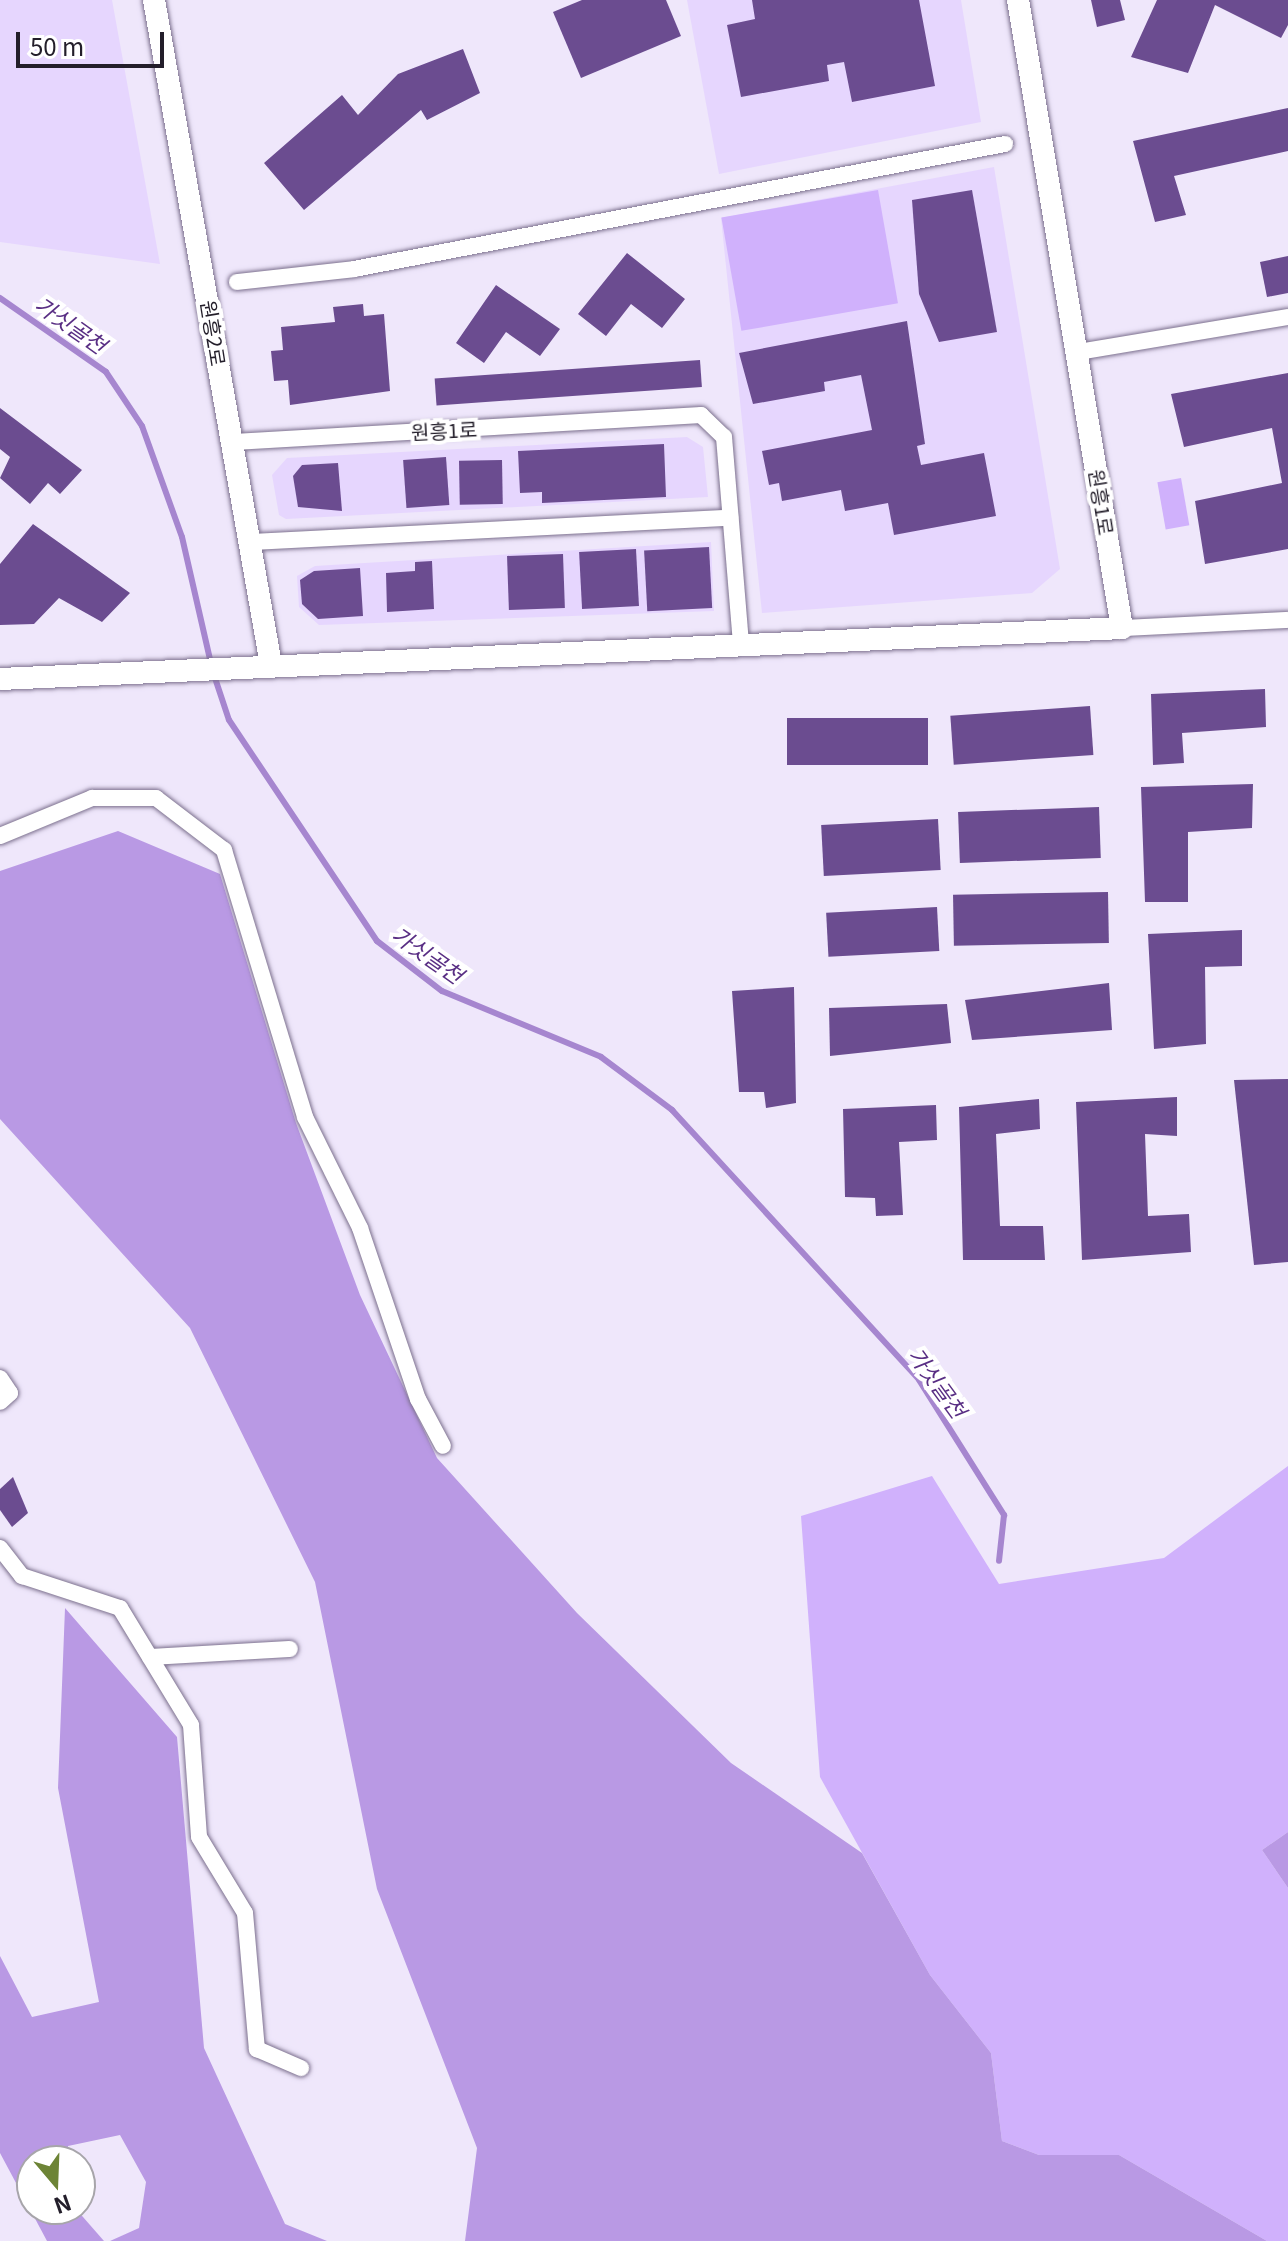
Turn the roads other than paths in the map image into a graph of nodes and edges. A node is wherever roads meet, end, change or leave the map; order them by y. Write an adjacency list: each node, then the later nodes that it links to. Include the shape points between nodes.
1 (154, 0): 7 (street, 원흥2로)
2 (1018, 0): 6 (street, 원흥1로)
3 (1005, 144): 4 (street, via 354,269)
4 (237, 282)
5 (1288, 317): 6 (street)
6 (1078, 352): 11 (street, 원흥1로)
7 (234, 442): 8 (street, 원흥1로, via 701,415 724,437); 9 (street, 원흥2로)
8 (730, 518): 9 (street); 12 (street, 원흥1로)
9 (250, 542): 13 (street, 원흥2로)
10 (1288, 620): 11 (street)
11 (1122, 628): 12 (street)
12 (741, 646): 13 (street)
13 (271, 665): 14 (street)
14 (0, 679)
15 (0, 836): 18 (street, via 92,798 156,798 224,850 305,1117 360,1228 418,1399)
16 (0, 1378): 17 (street, via 10,1393)
17 (0, 1402)
18 (443, 1446)
19 (0, 1548): 21 (street, via 22,1576 120,1608)
20 (290, 1649): 21 (street)
21 (150, 1657): 22 (street, via 191,1725 199,1837 245,1913 257,2049)
22 (301, 2068)

